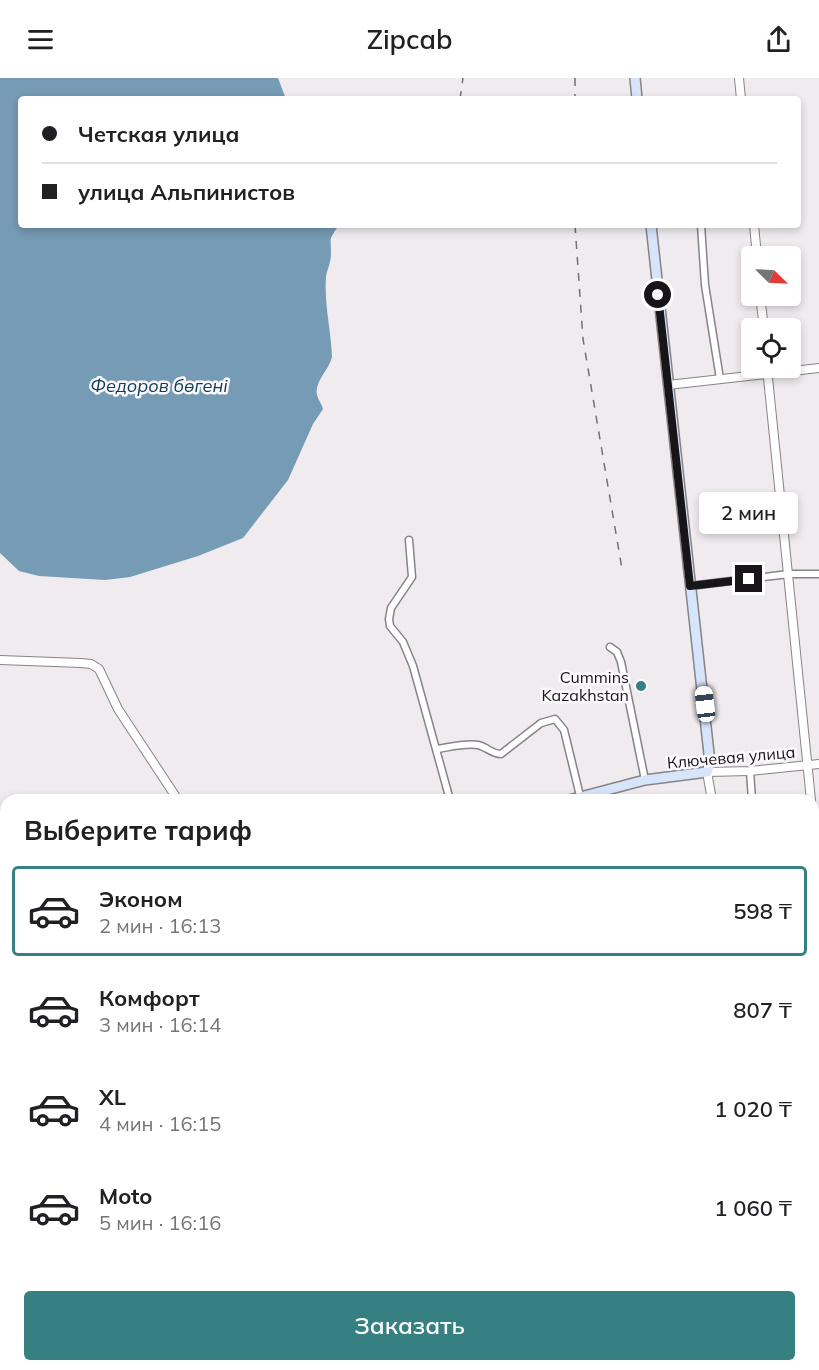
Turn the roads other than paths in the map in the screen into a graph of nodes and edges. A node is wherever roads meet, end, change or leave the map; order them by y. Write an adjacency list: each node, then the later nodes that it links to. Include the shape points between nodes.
1 (635, 78): 3 (main road)
2 (739, 78): 4 (street)
3 (637, 96)
4 (741, 96)
5 (651, 228): 14 (main road)
6 (701, 228): 13 (street, via 705,285)
7 (754, 228): 8 (street)
8 (756, 246)
9 (819, 368): 10 (street)
10 (801, 369)
11 (741, 376): 13 (street)
12 (769, 378): 16 (street)
13 (720, 379): 14 (street)
14 (668, 385): 18 (main road)
15 (409, 540): 21 (street, via 412,577 391,608 390,627 403,642 413,666)
16 (789, 574): 17 (street); 18 (street); 23 (street)
17 (819, 574)
18 (690, 586): 25 (main road, via 711,751)
19 (610, 647): 26 (street, Ключевая улица, via 621,662)
20 (0, 660): 27 (street, via 81,663 99,669 145,752)
21 (437, 749): 28 (street); 29 (street, via 470,744 501,753 541,723 555,719 564,730)
22 (819, 764): 23 (street, Ключевая улица)
23 (806, 765): 24 (street, Ключевая улица); 33 (street)
24 (750, 771): 25 (street, Ключевая улица); 32 (street)
25 (707, 772): 26 (main road, Ключевая улица); 31 (street)
26 (645, 780): 30 (main road, Ключевая улица)
27 (174, 794)
28 (448, 794)
29 (580, 794)
30 (595, 794)
31 (711, 794)
32 (752, 794)
33 (810, 794)

